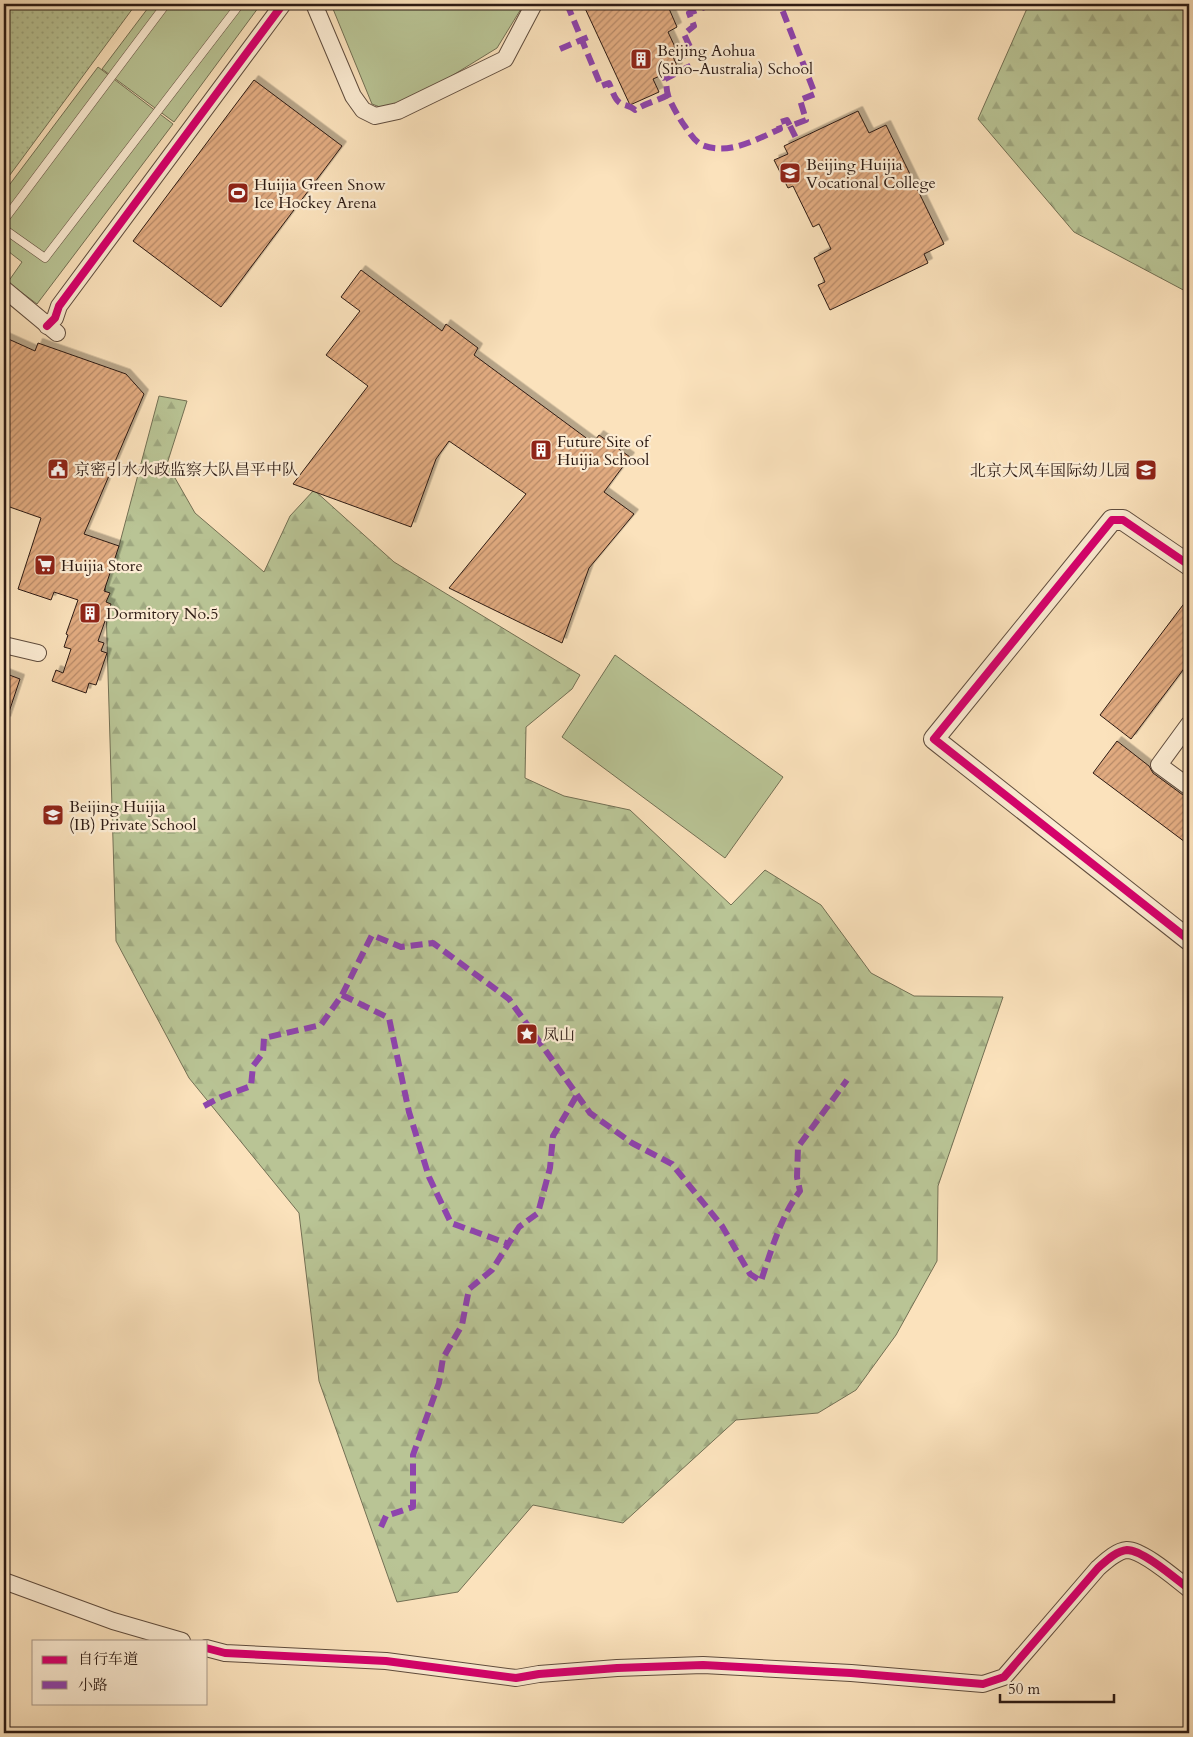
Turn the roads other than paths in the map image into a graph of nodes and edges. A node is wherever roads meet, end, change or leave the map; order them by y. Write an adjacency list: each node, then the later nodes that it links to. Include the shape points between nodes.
1 (166, 4): 6 (lane)
2 (240, 4): 7 (lane, via 45,258)
3 (283, 4): 8 (street, via 59,306 52,329)
4 (314, 4): 5 (street, via 353,96 363,110 376,116 398,111 505,59)
5 (534, 4)
6 (4, 220)
7 (4, 229)
8 (4, 290)
9 (1189, 564): 14 (street, via 1123,520 1112,520 934,739)
10 (4, 645): 11 (street)
11 (38, 653)
12 (1189, 724): 13 (street, via 1159,765)
13 (1189, 787)
14 (1189, 940)
15 (4, 1581): 17 (street, via 113,1621)
16 (1189, 1589): 18 (street, via 1147,1557 1128,1550 1111,1556 1004,1677 983,1684 703,1665 617,1668 516,1678 386,1660 225,1653)
17 (179, 1640)
18 (208, 1649)

